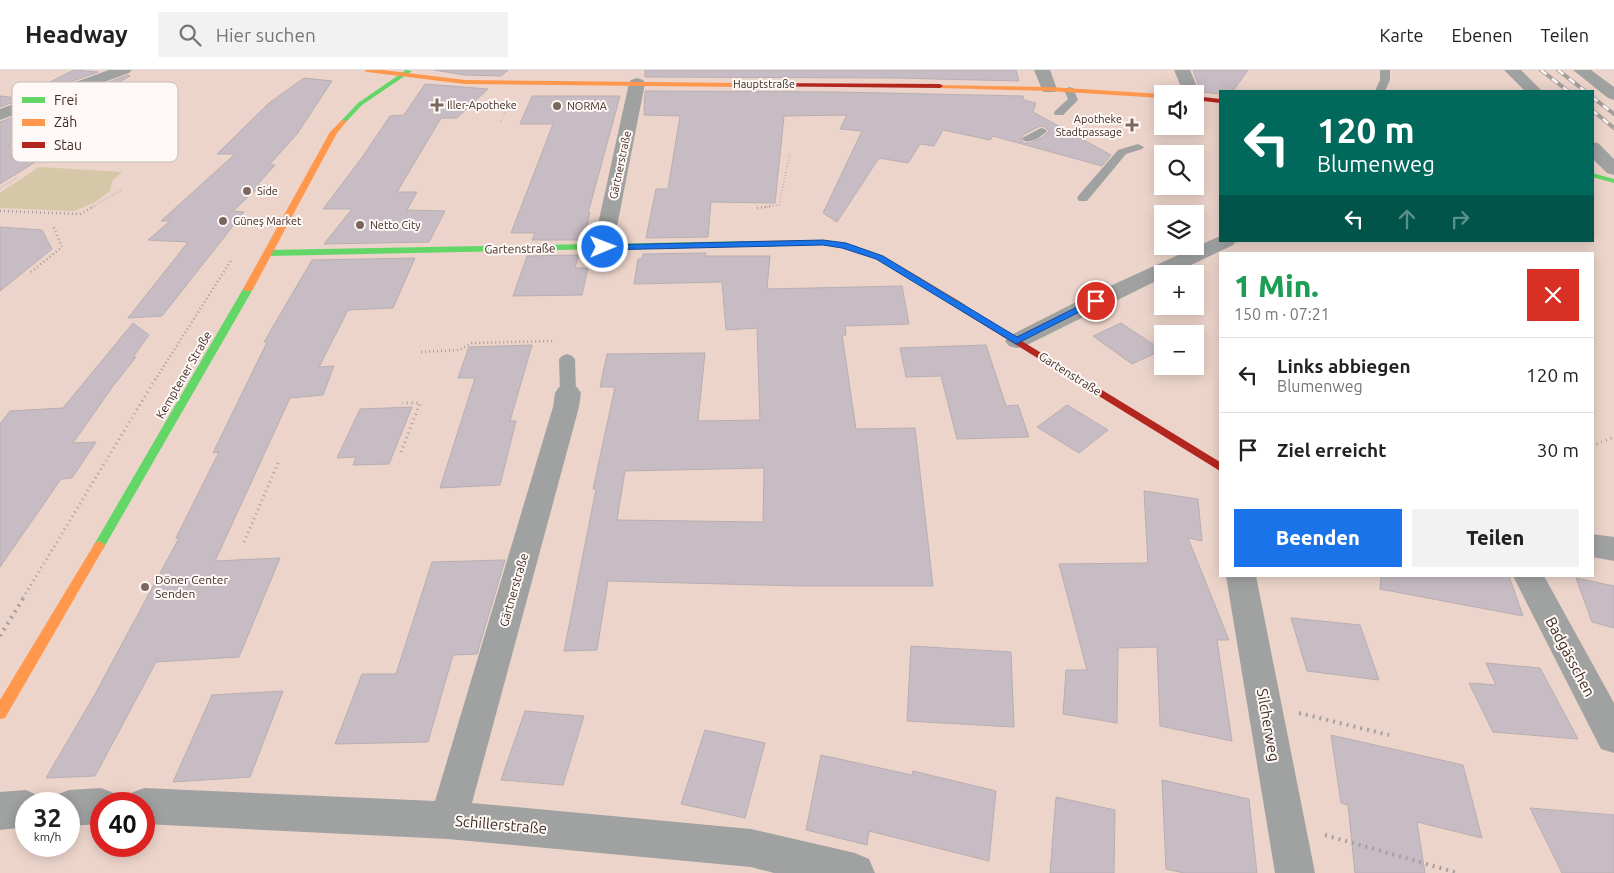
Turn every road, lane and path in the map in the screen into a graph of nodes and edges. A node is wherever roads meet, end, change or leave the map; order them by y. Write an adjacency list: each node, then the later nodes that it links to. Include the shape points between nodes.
1 (124, 70): 9 (street)
2 (367, 70): 8 (street, Hauptstraße)
3 (1042, 70): 12 (street)
4 (1182, 70): 11 (street)
5 (1385, 70): 14 (lane)
6 (1512, 70): 15 (street)
7 (1582, 70): 16 (street)
8 (406, 73): 10 (street, Hauptstraße, via 474,83); 43 (street, Kemptener Straße, via 360,104 334,132)
9 (91, 82)
10 (637, 83): 12 (street, Hauptstraße); 41 (street, Gärtnerstraße)
11 (1188, 85)
12 (1049, 89): 13 (street, Hauptstraße)
13 (1069, 90): 17 (street, Hauptstraße); 22 (lane, via 1073,100)
14 (1380, 90)
15 (1533, 90)
16 (1614, 95)
17 (1154, 96)
18 (1204, 99): 19 (street)
19 (1219, 101)
20 (12, 111): 23 (street)
21 (506, 112): 24 (path)
22 (1059, 113)
23 (0, 115)
24 (501, 121)
25 (1042, 131): 26 (lane)
26 (1028, 139)
27 (1138, 146): 36 (lane, via 1122,152)
28 (1594, 149): 30 (street)
29 (790, 152): 37 (path, via 779,205)
30 (1614, 169)
31 (1594, 176): 33 (street)
32 (18, 177): 34 (path)
33 (1614, 181)
34 (0, 188)
35 (123, 189): 38 (path, via 80,214)
36 (1083, 198)
37 (757, 208)
38 (0, 211)
39 (53, 226): 44 (path, via 62,246)
40 (1224, 242): 45 (street)
41 (603, 247): 43 (street, Gartenstraße); 45 (street, Gartenstraße, via 843,245 880,257)
42 (237, 251): 60 (path, via 146,394)
43 (268, 253): 62 (street, Kemptener Straße, via 224,334)
44 (31, 272)
45 (1016, 341): 54 (street, Gartenstraße)
46 (421, 352): 47 (path, via 459,350 472,343 556,341 572,344)
47 (567, 359): 48 (lane, Gärtnerstraße)
48 (568, 393): 68 (street, Gärtnerstraße)
49 (402, 403): 52 (path, via 420,403)
50 (1614, 438): 51 (path)
51 (1594, 445)
52 (401, 452)
53 (278, 463): 55 (path)
54 (1219, 467)
55 (244, 542)
56 (1594, 545): 57 (street)
57 (1614, 549)
58 (1241, 577): 61 (street, Silcherweg)
59 (1529, 577): 64 (street, Badgässchen)
60 (0, 636)
61 (1264, 705): 63 (path); 69 (street, Silcherweg)
62 (0, 713)
63 (1389, 735)
64 (1614, 737)
65 (155, 807): 68 (street, Schillerstraße)
66 (0, 810): 67 (street)
67 (15, 810)
68 (448, 820): 70 (street, Schillerstraße, via 750,848)
69 (1286, 825): 71 (street, Silcherweg); 72 (path)
70 (855, 873)
71 (1295, 873)
72 (1458, 873)

